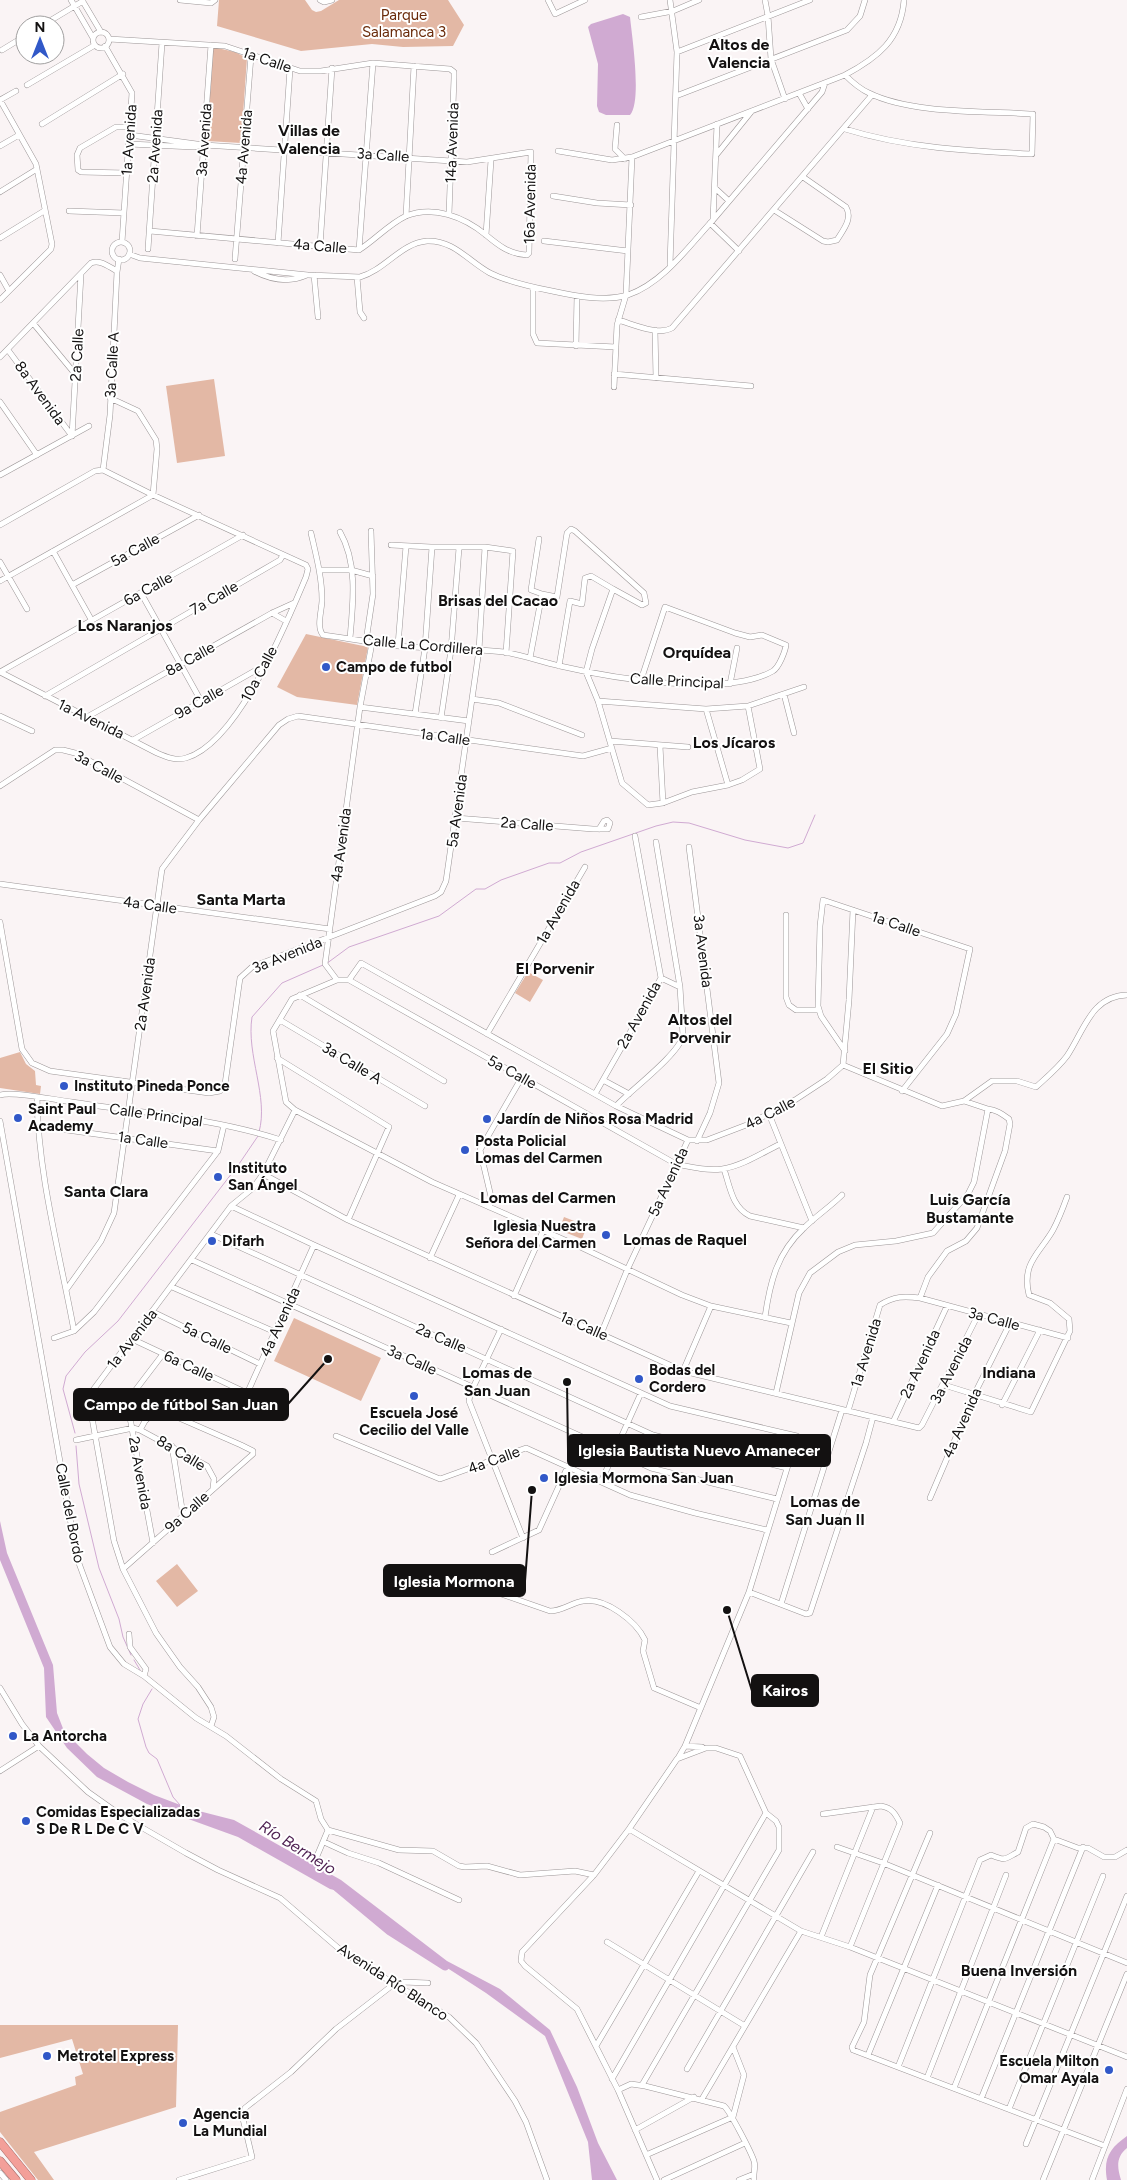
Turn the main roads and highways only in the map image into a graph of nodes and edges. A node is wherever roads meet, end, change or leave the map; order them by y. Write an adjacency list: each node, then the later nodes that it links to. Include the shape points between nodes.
1 (0, 2142): 4 (highway)
2 (0, 2161): 3 (highway)
3 (16, 2180)
4 (31, 2180)

